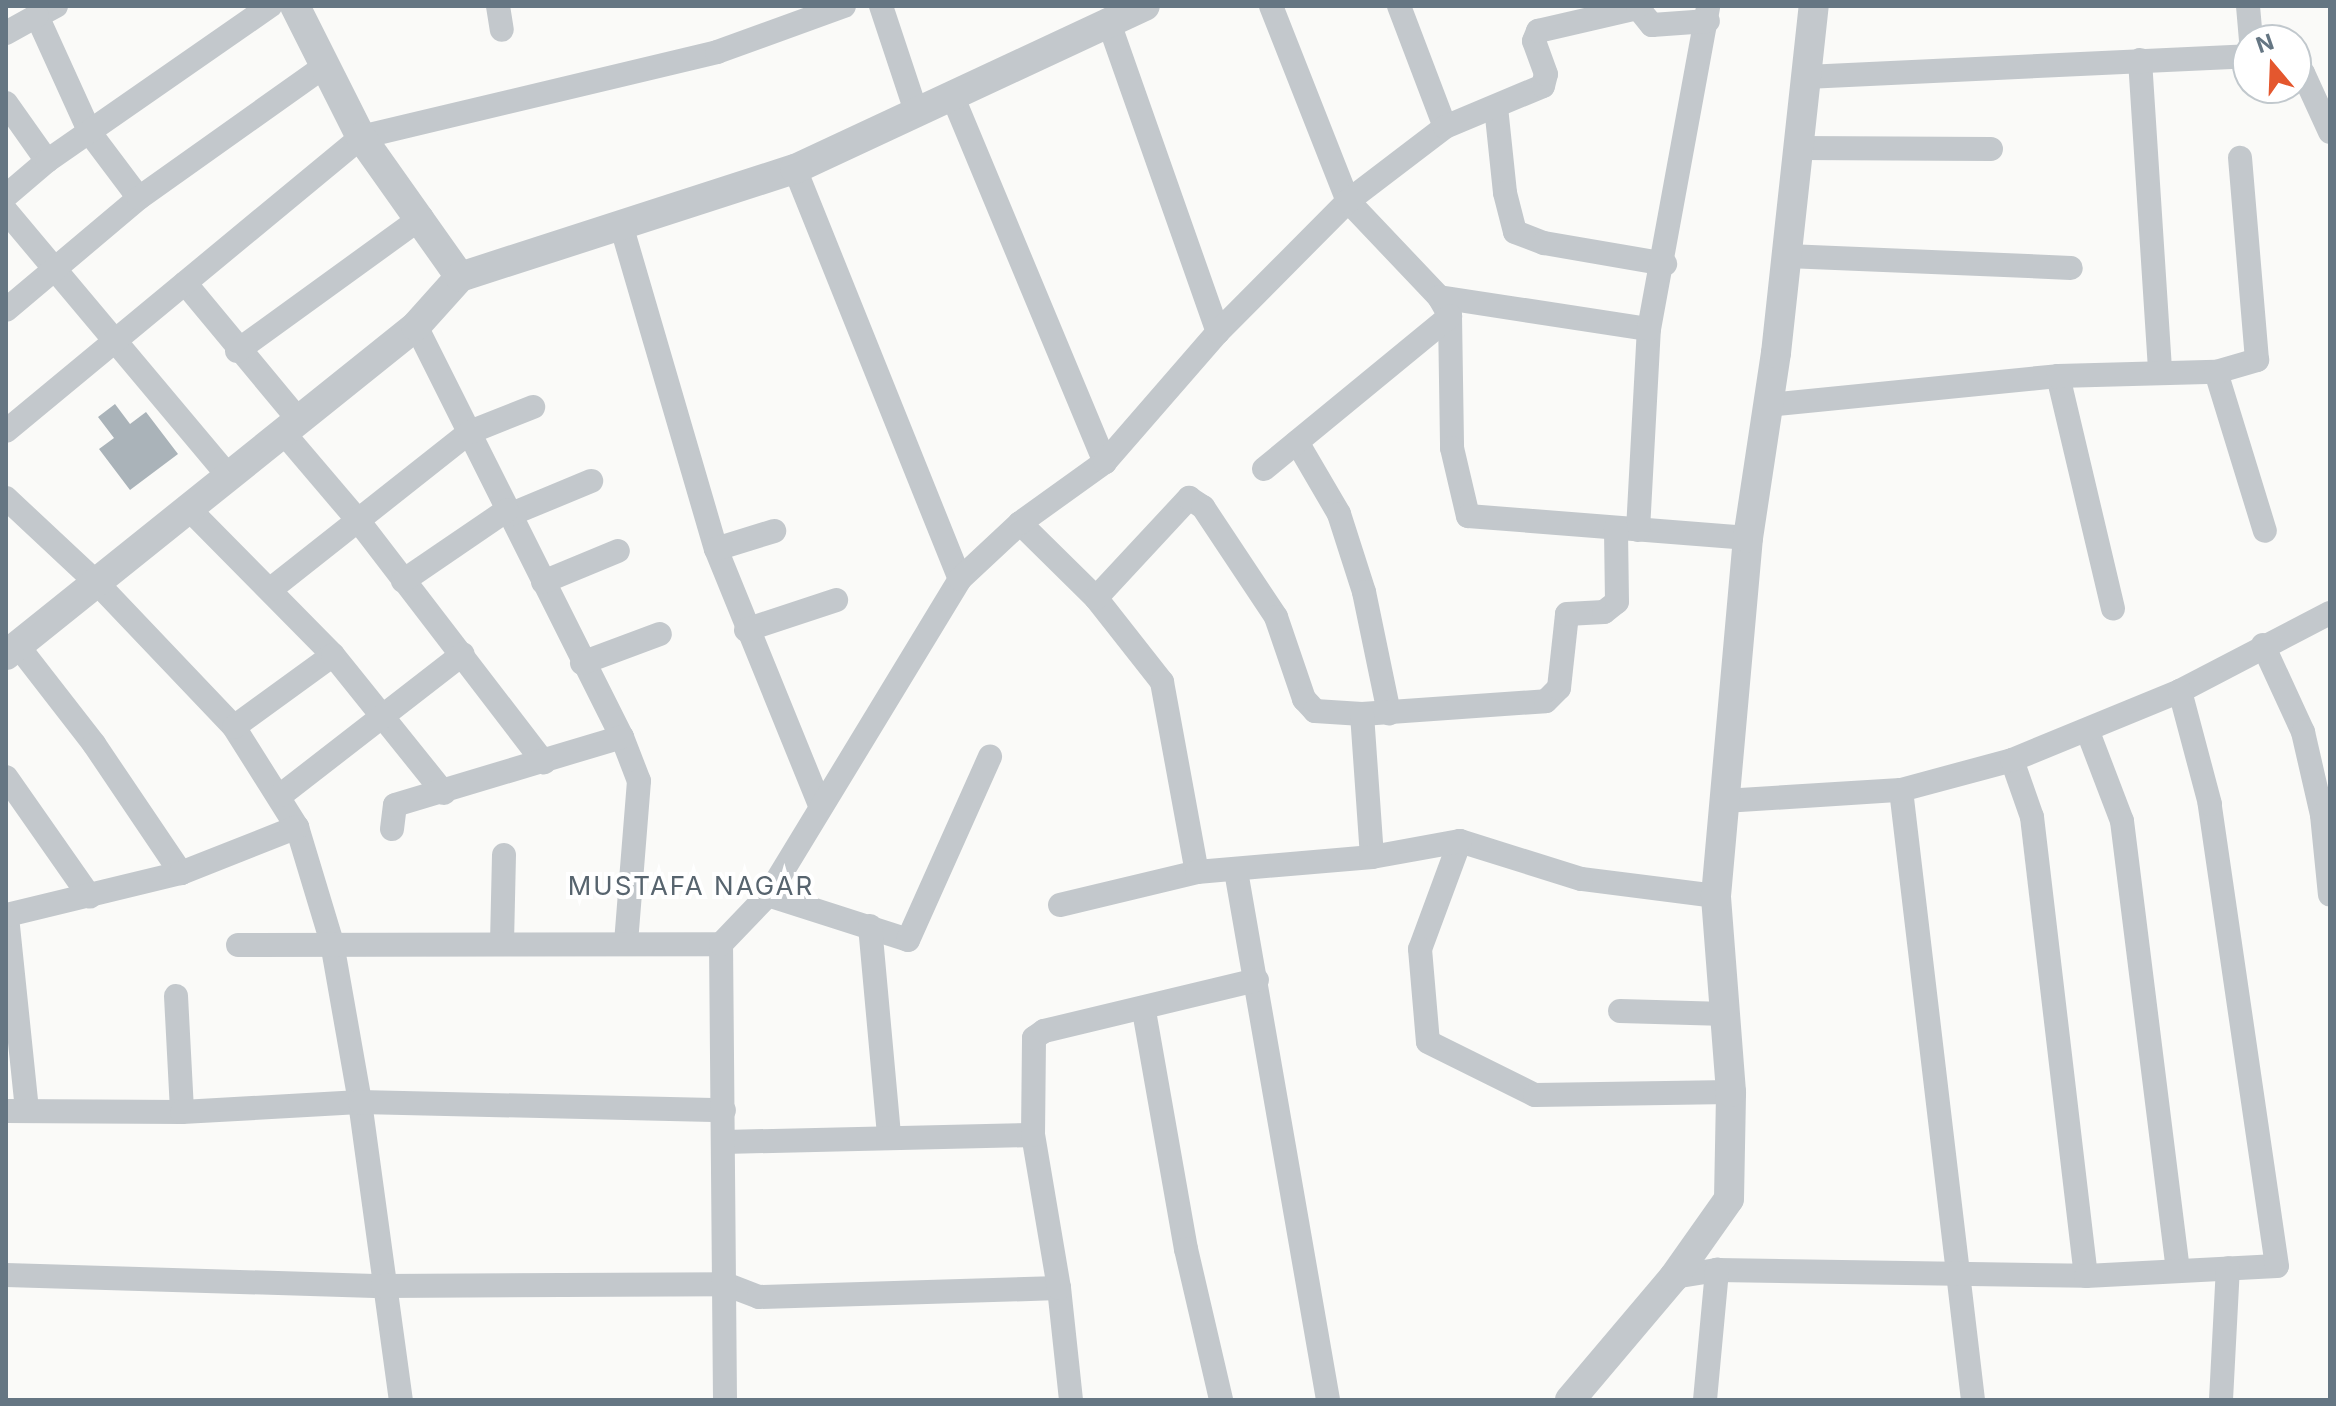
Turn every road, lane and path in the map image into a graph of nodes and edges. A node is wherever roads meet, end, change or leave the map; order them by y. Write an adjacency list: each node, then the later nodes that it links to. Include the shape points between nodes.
1 (270, 6): 24 (street)
2 (295, 6): 15 (street)
3 (844, 6): 25 (street, via 717,52)
4 (881, 6): 21 (street)
5 (1145, 6): 11 (street)
6 (1271, 6): 33 (street)
7 (1399, 6): 22 (street)
8 (1814, 6): 16 (street)
9 (47, 11): 12 (street); 24 (street)
10 (1708, 14): 20 (street, via 1652,25 1638,8 1538,31 1534,41 1546,80); 38 (street)
11 (1108, 20): 18 (street); 47 (street)
12 (6, 33)
13 (2232, 57): 14 (street)
14 (2140, 60): 16 (street); 50 (street)
15 (325, 66): 25 (street); 32 (street)
16 (1806, 77): 26 (street)
17 (2312, 93): 23 (street)
18 (952, 95): 21 (street); 59 (street)
19 (6, 103): 29 (street)
20 (1496, 107): 22 (street); 38 (street, via 1505,193 1515,232 1544,243)
21 (917, 114): 30 (street)
22 (1445, 127): 33 (street)
23 (2330, 132)
24 (90, 133): 29 (street); 32 (street)
25 (361, 137): 35 (street); 42 (street)
26 (1800, 148): 27 (street); 37 (street)
27 (1991, 149)
28 (2240, 158): 51 (street, via 2257,360)
29 (47, 161): 31 (street)
30 (795, 169): 36 (street); 74 (street)
31 (6, 196)
32 (139, 198): 40 (street)
33 (1348, 201): 43 (street); 47 (street)
34 (6, 211): 40 (street)
35 (422, 217): 41 (street); 49 (street)
36 (622, 228): 41 (street); 72 (street)
37 (1787, 256): 39 (street); 53 (street)
38 (1665, 264): 46 (street)
39 (2071, 268)
40 (54, 270): 44 (street); 48 (street)
41 (460, 277): 45 (street)
42 (185, 283): 48 (street); 49 (street)
43 (1444, 306): 46 (street); 58 (street); 68 (street, via 1452,448 1468,516)
44 (6, 310)
45 (416, 326): 55 (street); 57 (street)
46 (1649, 329): 68 (street)
47 (1218, 332): 59 (street)
48 (111, 340): 56 (street); 61 (street)
49 (237, 351): 55 (street)
50 (2160, 371): 51 (street); 52 (street)
51 (2216, 372): 70 (street)
52 (2058, 376): 53 (street); 81 (street)
53 (1768, 405): 71 (street)
54 (533, 407): 57 (street)
55 (290, 425): 61 (street); 66 (street)
56 (6, 431)
57 (470, 432): 65 (street); 66 (street)
58 (1297, 442): 60 (street); 91 (street, via 1327,488 1343,527 1364,592)
59 (1105, 462): 67 (street)
60 (1264, 469)
61 (228, 476): 63 (street)
62 (591, 481): 65 (street)
63 (188, 508): 77 (street); 78 (street)
64 (10, 509): 77 (street)
65 (508, 512): 75 (street); 76 (street)
66 (357, 519): 75 (street); 78 (street)
67 (1020, 523): 74 (street); 79 (street)
68 (1627, 529): 71 (street); 91 (street, via 1617,602 1604,612 1567,614 1556,697 1528,704)
69 (774, 531): 72 (street)
70 (2265, 531)
71 (1748, 538): 104 (street)
72 (716, 549): 83 (street)
73 (618, 551): 76 (street)
74 (960, 579): 105 (street)
75 (403, 581): 87 (street)
76 (543, 582): 89 (street)
77 (98, 584): 86 (street); 94 (street)
78 (271, 589): 88 (street)
79 (1096, 598): 92 (street, via 1179,503 1193,500 1276,617 1304,699 1315,711); 112 (street, via 1162,682)
80 (836, 600): 83 (street)
81 (2113, 609)
82 (2330, 613): 85 (street)
83 (746, 630): 105 (street)
84 (660, 634): 89 (street)
85 (2263, 645): 90 (street); 115 (street, via 2303,732 2322,815)
86 (12, 650): 113 (street, via 94,744)
87 (463, 654): 93 (street); 99 (street)
88 (333, 655): 93 (street); 94 (street)
89 (582, 663): 96 (street)
90 (2180, 691): 95 (street); 139 (street, via 2210,804 2277,1266)
91 (1389, 713): 92 (street)
92 (1362, 714): 110 (street)
93 (385, 715): 102 (street); 103 (street)
94 (234, 727): 103 (street)
95 (2088, 732): 98 (street); 141 (street, via 2122,821)
96 (622, 737): 99 (street); 123 (street, via 640,796)
97 (990, 757): 120 (street, via 908,940)
98 (2012, 760): 101 (street); 144 (street, via 2032,817)
99 (544, 763): 102 (street)
100 (6, 777): 117 (street)
101 (1901, 790): 104 (street); 143 (street)
102 (444, 793): 107 (street, via 395,805 390,812)
103 (281, 795): 106 (street)
104 (1724, 801): 116 (street)
105 (820, 805): 114 (street)
106 (297, 827): 113 (street); 121 (street)
107 (392, 829)
108 (1460, 841): 110 (street); 116 (street, via 1581,879); 131 (street, via 1420,949 1428,1042 1535,1095)
109 (504, 855): 122 (street)
110 (1372, 857): 111 (street)
111 (1236, 871): 112 (street); 126 (street)
112 (1197, 872): 118 (street)
113 (181, 873): 117 (street)
114 (768, 895): 120 (street); 124 (street)
115 (2330, 895)
116 (1716, 896): 130 (street)
117 (90, 897): 119 (street)
118 (1060, 905)
119 (7, 915): 134 (street)
120 (870, 926): 136 (street)
121 (332, 943): 122 (street); 125 (street); 132 (street)
122 (502, 943): 123 (street)
123 (626, 943): 124 (street)
124 (721, 944): 133 (street)
125 (238, 945)
126 (1257, 980): 128 (street); 153 (street)
127 (176, 996): 135 (street)
128 (1144, 1011): 137 (street, via 1044,1031 1034,1038); 152 (street, via 1186,1249)
129 (1620, 1011): 130 (street)
130 (1726, 1014): 131 (street)
131 (1731, 1092): 145 (street, via 1729,1199)
132 (360, 1102): 133 (street); 135 (street); 147 (street)
133 (724, 1110): 138 (street)
134 (16, 1111): 135 (street)
135 (182, 1112)
136 (889, 1134): 137 (street); 138 (street)
137 (1033, 1135): 148 (street)
138 (724, 1142): 146 (street)
139 (2228, 1268): 141 (street); 157 (street)
140 (1717, 1270): 143 (street); 145 (street); 155 (street)
141 (2178, 1270): 144 (street)
142 (6, 1275): 147 (street)
143 (1955, 1276): 144 (street); 156 (street)
144 (2086, 1276)
145 (1674, 1277): 154 (street)
146 (725, 1284): 147 (street); 148 (street, via 759,1297); 150 (street)
147 (383, 1286): 149 (street)
148 (1059, 1288): 151 (street)
149 (401, 1400)
150 (725, 1400)
151 (1071, 1400)
152 (1221, 1400)
153 (1328, 1400)
154 (1570, 1400)
155 (1705, 1400)
156 (1973, 1400)
157 (2221, 1400)

